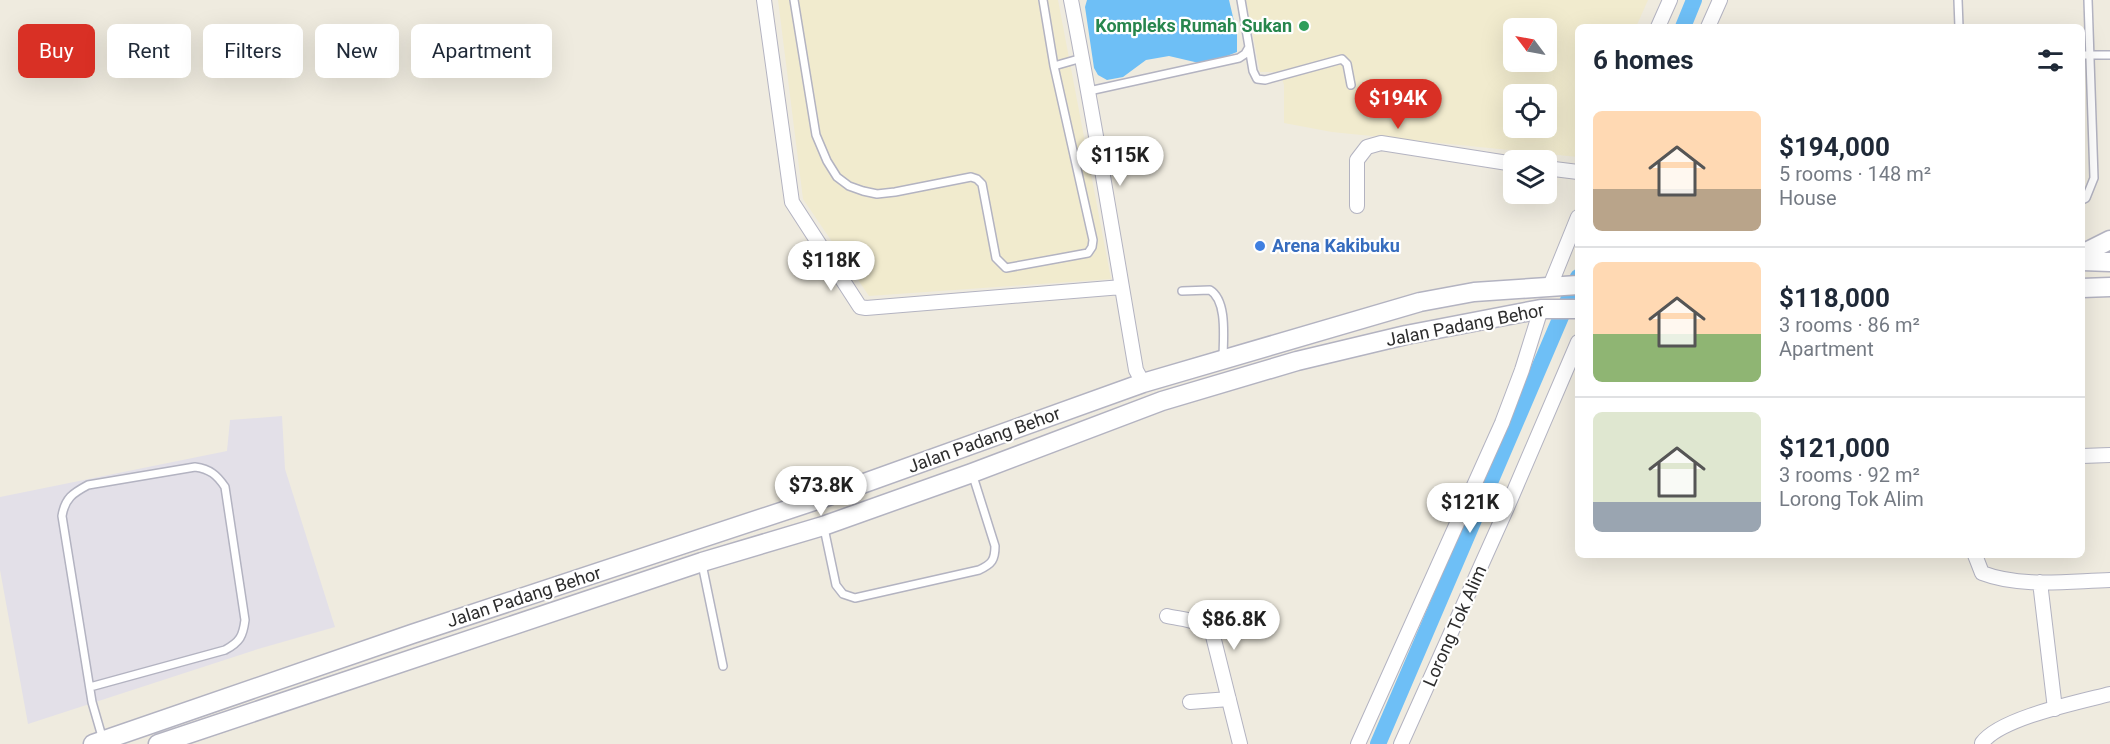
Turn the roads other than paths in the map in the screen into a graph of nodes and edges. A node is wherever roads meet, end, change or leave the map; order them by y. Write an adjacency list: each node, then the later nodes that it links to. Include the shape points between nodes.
1 (764, 0): 33 (street, via 792,202 860,307)
2 (794, 0): 17 (lane, via 816,135 837,177 878,194 970,177 977,179 982,184 996,258 1006,268 1088,253 1092,247)
3 (1043, 0): 17 (lane)
4 (1071, 0): 16 (street)
5 (1241, 0): 13 (lane)
6 (1670, 0): 10 (street)
7 (1720, 0): 11 (street)
8 (1958, 0): 12 (lane)
9 (2088, 0): 14 (lane)
10 (1659, 24)
11 (1709, 24)
12 (1959, 24)
13 (1249, 47): 18 (lane, via 1257,79 1342,59); 19 (lane, via 1239,58)
14 (2086, 55): 15 (lane); 23 (lane, via 2094,178)
15 (2110, 55)
16 (1082, 58): 17 (lane); 19 (street)
17 (1054, 66)
18 (1352, 85)
19 (1089, 91): 33 (street)
20 (1503, 162): 24 (street, via 1381,143 1367,147 1357,160)
21 (1557, 169): 22 (street)
22 (1575, 172)
23 (2085, 198)
24 (1357, 206)
25 (1575, 224): 31 (street)
26 (2110, 240): 27 (main road)
27 (2085, 252)
28 (2085, 261): 29 (main road)
29 (2110, 261)
30 (1575, 285): 31 (main road, Jalan Padang Behor)
31 (1550, 286): 39 (main road, Jalan Padang Behor, via 1474,292 1420,302)
32 (2110, 286): 34 (main road)
33 (1122, 287): 40 (street, via 1136,370)
34 (2085, 288)
35 (1182, 291): 39 (lane, via 1210,290 1220,299)
36 (1544, 309): 37 (main road, Jalan Padang Behor); 41 (main road, Jalan Padang Behor, via 1395,337); 61 (street, via 1502,423)
37 (1575, 309)
38 (1575, 349): 62 (street, Lorong Tok Alim)
39 (1223, 359): 40 (main road, Jalan Padang Behor)
40 (1143, 383): 41 (main road, via 1151,397); 57 (main road, Jalan Padang Behor, via 820,499)
41 (1162, 400): 44 (main road, Jalan Padang Behor)
42 (2110, 455): 43 (street)
43 (2085, 456)
44 (972, 473): 45 (main road, Jalan Padang Behor); 45 (lane, via 995,546 995,558 979,570 855,598 843,594 836,585)
45 (823, 526): 47 (main road, Jalan Padang Behor)
46 (1976, 558): 49 (street, via 1982,573)
47 (702, 562): 51 (lane); 59 (main road, Jalan Padang Behor)
48 (2110, 580): 49 (street)
49 (2040, 582): 56 (street)
50 (1167, 616): 54 (street, via 1208,628)
51 (723, 666)
52 (90, 687): 52 (lane, via 62,516 65,502 88,484 195,467 207,469 225,487 245,620 238,643 225,650); 57 (lane)
53 (2110, 694): 56 (street)
54 (1229, 699): 55 (street); 60 (street)
55 (1190, 702)
56 (2055, 709): 58 (street, via 1994,731)
57 (98, 743)
58 (1982, 743)
59 (158, 744)
60 (1240, 744)
61 (1358, 744)
62 (1401, 744)

